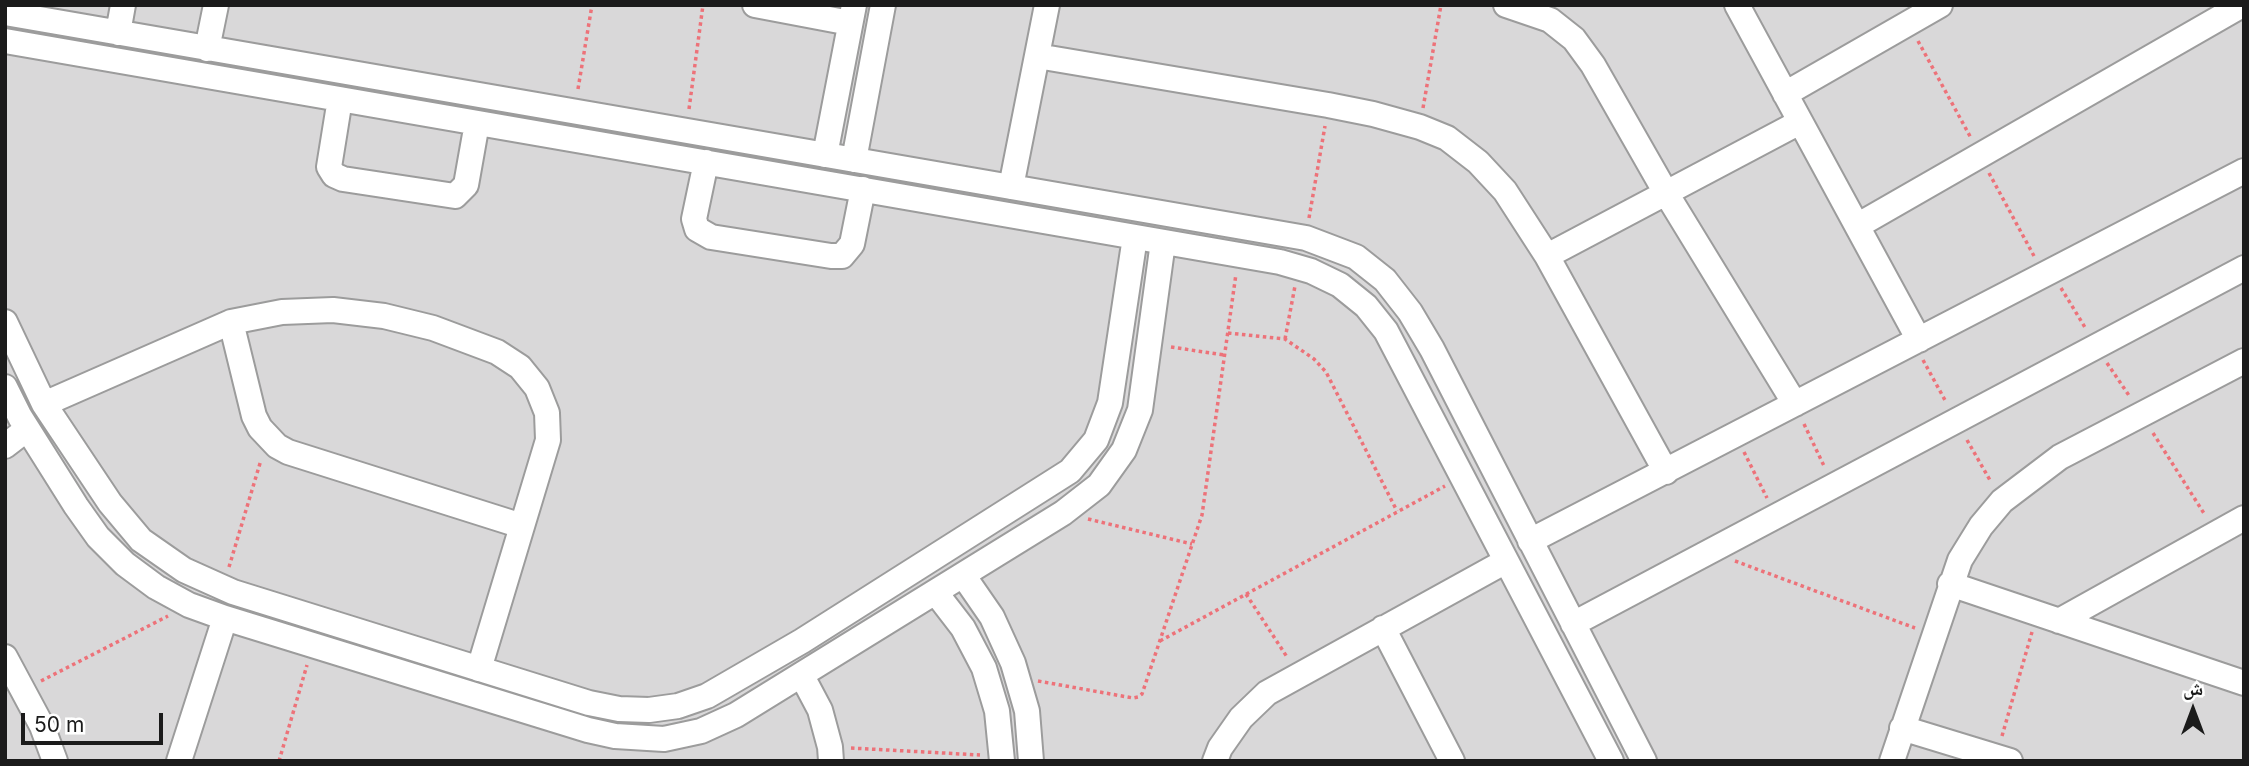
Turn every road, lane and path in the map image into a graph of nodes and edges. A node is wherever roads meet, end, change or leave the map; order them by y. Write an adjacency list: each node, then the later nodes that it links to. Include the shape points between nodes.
1 (123, 5): 15 (street)
2 (216, 5): 17 (street)
3 (592, 5): 22 (path)
4 (703, 5): 26 (path)
5 (755, 5): 14 (street)
6 (883, 5): 28 (street)
7 (1047, 5): 18 (street)
8 (1441, 5): 25 (path)
9 (1506, 5): 33 (street, via 1550,20 1574,39)
10 (1737, 5): 19 (street)
11 (1940, 5): 19 (street)
12 (2242, 5): 34 (street)
13 (5, 13): 15 (street)
14 (852, 14): 27 (street)
15 (118, 33): 17 (street)
16 (5, 41): 20 (street)
17 (207, 48): 22 (street)
18 (1037, 56): 21 (street); 31 (street)
19 (1785, 94): 23 (street)
20 (340, 99): 24 (street); 24 (street, via 329,167 338,178 455,196 466,185)
21 (1328, 105): 25 (street); 36 (path)
22 (574, 113): 26 (street)
23 (1800, 122): 33 (street); 34 (street)
24 (477, 123): 29 (street)
25 (1420, 127): 39 (street, via 1447,138 1478,162 1506,191)
26 (686, 132): 27 (street)
27 (825, 155): 28 (street)
28 (854, 160): 31 (street)
29 (706, 162): 32 (street); 32 (street, via 694,219 697,229 711,237 842,256 852,244)
30 (2244, 171): 46 (street)
31 (1011, 187): 36 (street)
32 (863, 190): 35 (street)
33 (1666, 193): 39 (street); 54 (street)
34 (1857, 226): 46 (street)
35 (1135, 237): 37 (street); 85 (street, via 1110,403 1096,440 1070,471 802,641 707,696 678,706 618,709)
36 (1306, 238): 48 (street, via 1356,257 1385,280)
37 (1163, 242): 38 (street); 47 (street)
38 (1238, 255): 40 (street); 44 (path)
39 (1547, 256): 59 (street)
40 (1298, 267): 45 (path); 51 (street, via 1340,285 1366,306)
41 (2244, 268): 61 (street)
42 (5, 322): 53 (street)
43 (231, 322): 53 (street); 57 (street, via 254,416); 66 (street, via 282,312 333,310 384,316 497,352 520,367 537,387 547,413 548,440)
44 (1227, 333): 45 (path); 49 (path)
45 (1284, 339): 62 (path, via 1326,372)
46 (1919, 340): 54 (street)
47 (1149, 344): 49 (path); 63 (street, via 1140,410 1124,450 1098,485)
48 (1432, 349): 51 (street); 67 (street)
49 (1224, 355): 68 (path, via 1202,515)
50 (2244, 361): 72 (street, via 2060,457 2002,501 1980,526)
51 (1404, 365): 60 (street)
52 (5, 387): 55 (street)
53 (44, 404): 73 (street, via 110,503 141,540 184,570)
54 (1795, 404): 56 (street); 61 (path)
55 (27, 429): 58 (street); 76 (street, via 98,537 145,579)
56 (1736, 435): 59 (street); 64 (path)
57 (268, 438): 66 (street, via 288,452); 73 (path)
58 (5, 446)
59 (1666, 472): 67 (street)
60 (1462, 476): 62 (path); 70 (street)
61 (1833, 485): 64 (street)
62 (1398, 512): 75 (path)
63 (1063, 513): 68 (path); 71 (street)
64 (1775, 516): 69 (street)
65 (2244, 518): 77 (street)
66 (522, 526): 85 (street)
67 (1530, 541): 79 (street)
68 (1192, 544): 82 (path)
69 (1708, 551): 79 (street); 81 (path)
70 (1506, 561): 80 (street); 101 (street)
71 (963, 575): 74 (street); 88 (street, via 992,617)
72 (1950, 584): 77 (street); 81 (street)
73 (223, 587): 85 (street)
74 (936, 593): 87 (street); 93 (street, via 963,628 984,668 997,711)
75 (1246, 594): 82 (path); 86 (path)
76 (189, 605): 78 (street); 90 (path)
77 (2048, 617): 89 (street); 95 (path)
78 (225, 618): 83 (street); 97 (street)
79 (1573, 624): 102 (street)
80 (1383, 628): 86 (street); 94 (street)
81 (1933, 634): 91 (street)
82 (1160, 641): 88 (path, via 1142,694 1135,698)
83 (313, 645): 87 (street, via 615,736 664,739 701,731); 98 (path)
84 (5, 656): 90 (street)
85 (480, 669)
86 (1298, 674): 100 (street, via 1267,693 1241,718)
87 (802, 676): 92 (street, via 820,710)
88 (1017, 677): 99 (street, via 1027,711)
89 (2244, 683)
90 (23, 690): 96 (street)
91 (1902, 728): 95 (street); 103 (street)
92 (831, 754): 93 (path)
93 (1002, 758)
94 (1445, 758)
95 (2003, 759)
96 (55, 761)
97 (179, 761)
98 (279, 761)
99 (1031, 761)
100 (1215, 761)
101 (1611, 761)
102 (1644, 761)
103 (1892, 761)

